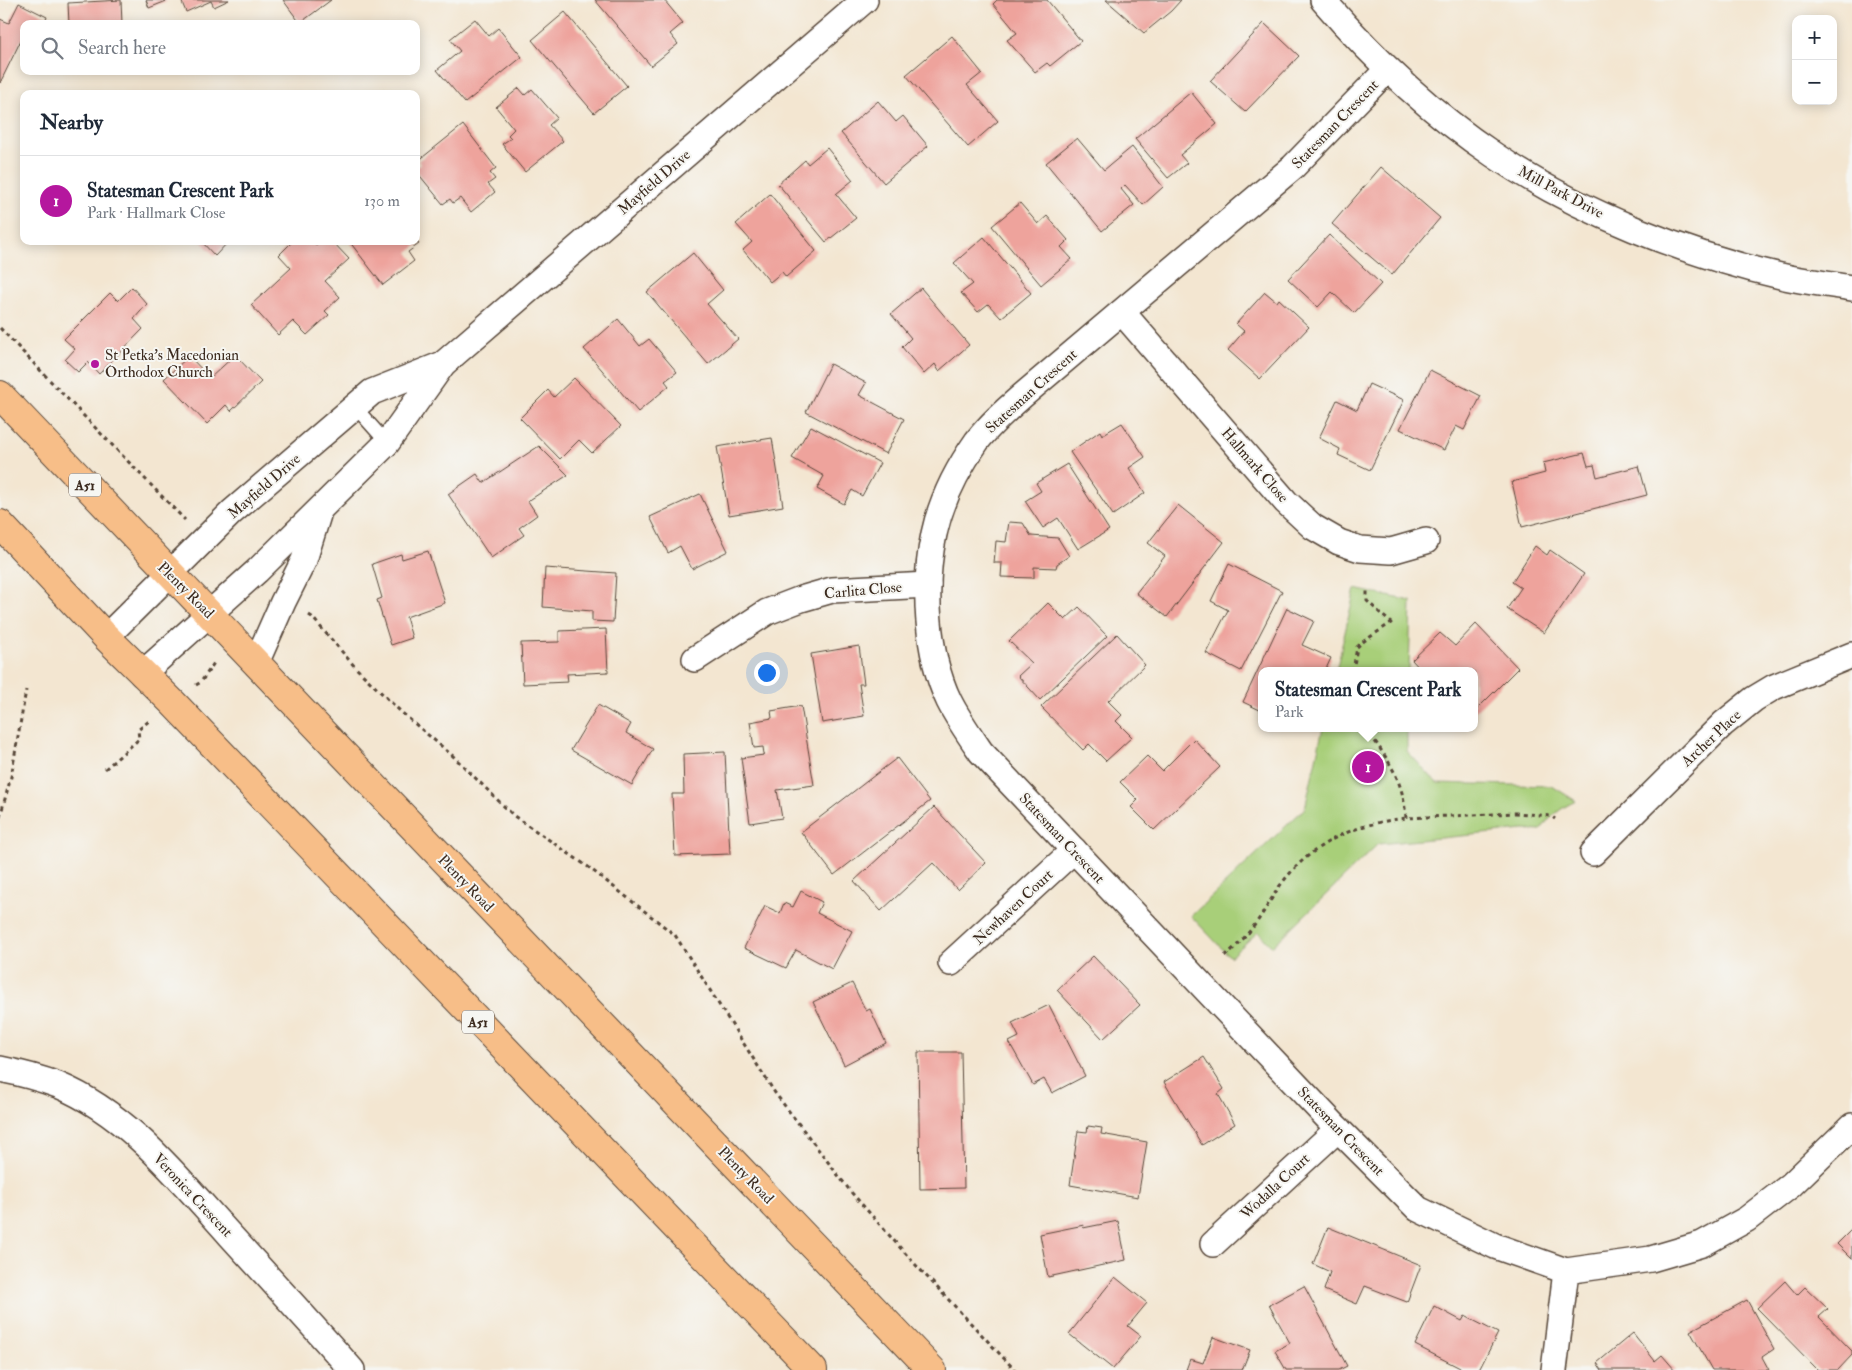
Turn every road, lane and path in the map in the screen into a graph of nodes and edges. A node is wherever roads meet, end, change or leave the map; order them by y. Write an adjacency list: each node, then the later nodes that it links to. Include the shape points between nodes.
1 (865, 0): 7 (street, Mayfield Drive)
2 (1324, 0): 3 (street, Mill Park Drive)
3 (1388, 69): 4 (street, Mill Park Drive, via 1443,117 1494,155 1566,197 1623,224 1688,250 1785,278); 5 (street, Statesman Crescent, via 1293,167)
4 (1852, 288)
5 (1122, 312): 14 (street, Hallmark Close, via 1286,502 1313,526 1339,542 1360,548 1391,551); 16 (street, Statesman Crescent, via 994,421 978,441 961,466 946,498 934,533)
6 (0, 328): 12 (path)
7 (443, 364): 9 (street, Mayfield Drive, via 372,392); 10 (street, Mayfield Drive)
8 (0, 395): 15 (highway, Plenty Road / A51)
9 (354, 407): 10 (lane); 15 (street, Mayfield Drive, via 232,512)
10 (388, 443): 11 (street, Mayfield Drive)
11 (318, 512): 18 (street, Mayfield Drive); 23 (street, via 304,560)
12 (180, 514)
13 (0, 524): 20 (highway, A51)
14 (1426, 541)
15 (170, 575): 18 (highway, Plenty Road / A51); 20 (street, Mayfield Drive)
16 (928, 585): 22 (street, Carlita Close, via 832,590 801,599 767,612); 31 (street, Statesman Crescent, via 930,630 937,669 952,707 981,752)
17 (1367, 588): 24 (path, via 1367,601 1391,623 1357,647)
18 (209, 613): 23 (highway, Plenty Road / A51); 25 (street, Mayfield Drive)
19 (312, 617): 43 (path, via 356,668 514,816 587,866 675,936 775,1093 851,1192)
20 (106, 637): 25 (highway, A51)
21 (1852, 656): 32 (street, Archer Place, via 1774,687 1754,700 1723,724)
22 (695, 659)
23 (256, 663): 42 (highway, Plenty Road / A51)
24 (1354, 667)
25 (142, 674): 41 (highway, A51)
26 (26, 690): 28 (path, via 11,777)
27 (1369, 732): 29 (path, via 1400,783)
28 (0, 817)
29 (1406, 818): 30 (path, via 1516,813 1552,816); 33 (path, via 1381,821 1334,837 1290,874 1249,932)
30 (1554, 819)
31 (1074, 850): 34 (street, Newhaven Court); 37 (street, Statesman Crescent)
32 (1593, 853)
33 (1225, 956)
34 (952, 963)
35 (0, 1069): 40 (street, Veronica Crescent, via 59,1086 133,1131)
36 (1852, 1126): 39 (street, Statesman Crescent, via 1792,1185 1746,1219 1702,1244 1651,1260)
37 (1338, 1129): 38 (street, Wodalla Court); 39 (street, Statesman Crescent, via 1418,1209 1495,1246)
38 (1212, 1244)
39 (1566, 1271): 44 (street)
40 (352, 1370)
41 (813, 1370)
42 (932, 1370)
43 (1016, 1370)
44 (1554, 1370)

